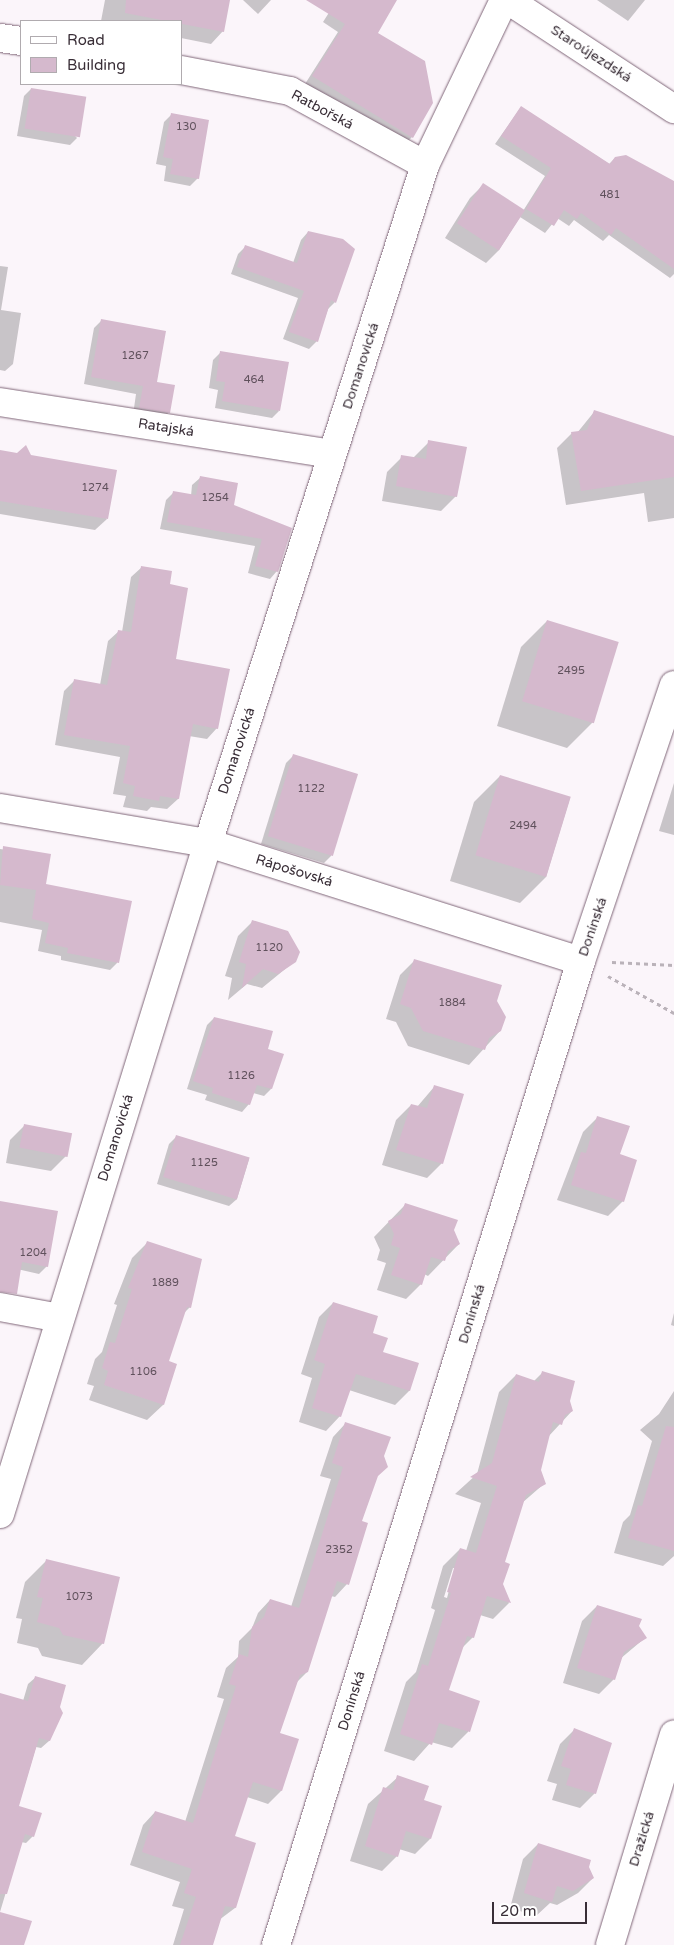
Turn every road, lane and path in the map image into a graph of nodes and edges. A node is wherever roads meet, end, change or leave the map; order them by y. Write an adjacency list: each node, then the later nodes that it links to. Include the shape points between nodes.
1 (506, 0): 5 (street, Staroújezdská); 6 (street, Domanovická)
2 (0, 38): 3 (street)
3 (20, 41)
4 (182, 70): 6 (street, Ratbořská, via 290,92)
5 (674, 109)
6 (425, 165): 8 (street, Domanovická)
7 (0, 402): 8 (street, Ratajská)
8 (332, 454): 11 (street, Domanovická)
9 (674, 685): 12 (street, Donínská)
10 (0, 808): 11 (street, Rápošovská)
11 (208, 844): 12 (street, Rápošovská); 16 (street, Domanovická)
12 (581, 961): 13 (path); 14 (path); 19 (street, Donínská)
13 (674, 965)
14 (674, 1013)
15 (0, 1307): 16 (street)
16 (60, 1318): 17 (street, Domanovická)
17 (2, 1500)
18 (674, 1734): 20 (street, Dražická)
19 (276, 1945)
20 (610, 1945)

